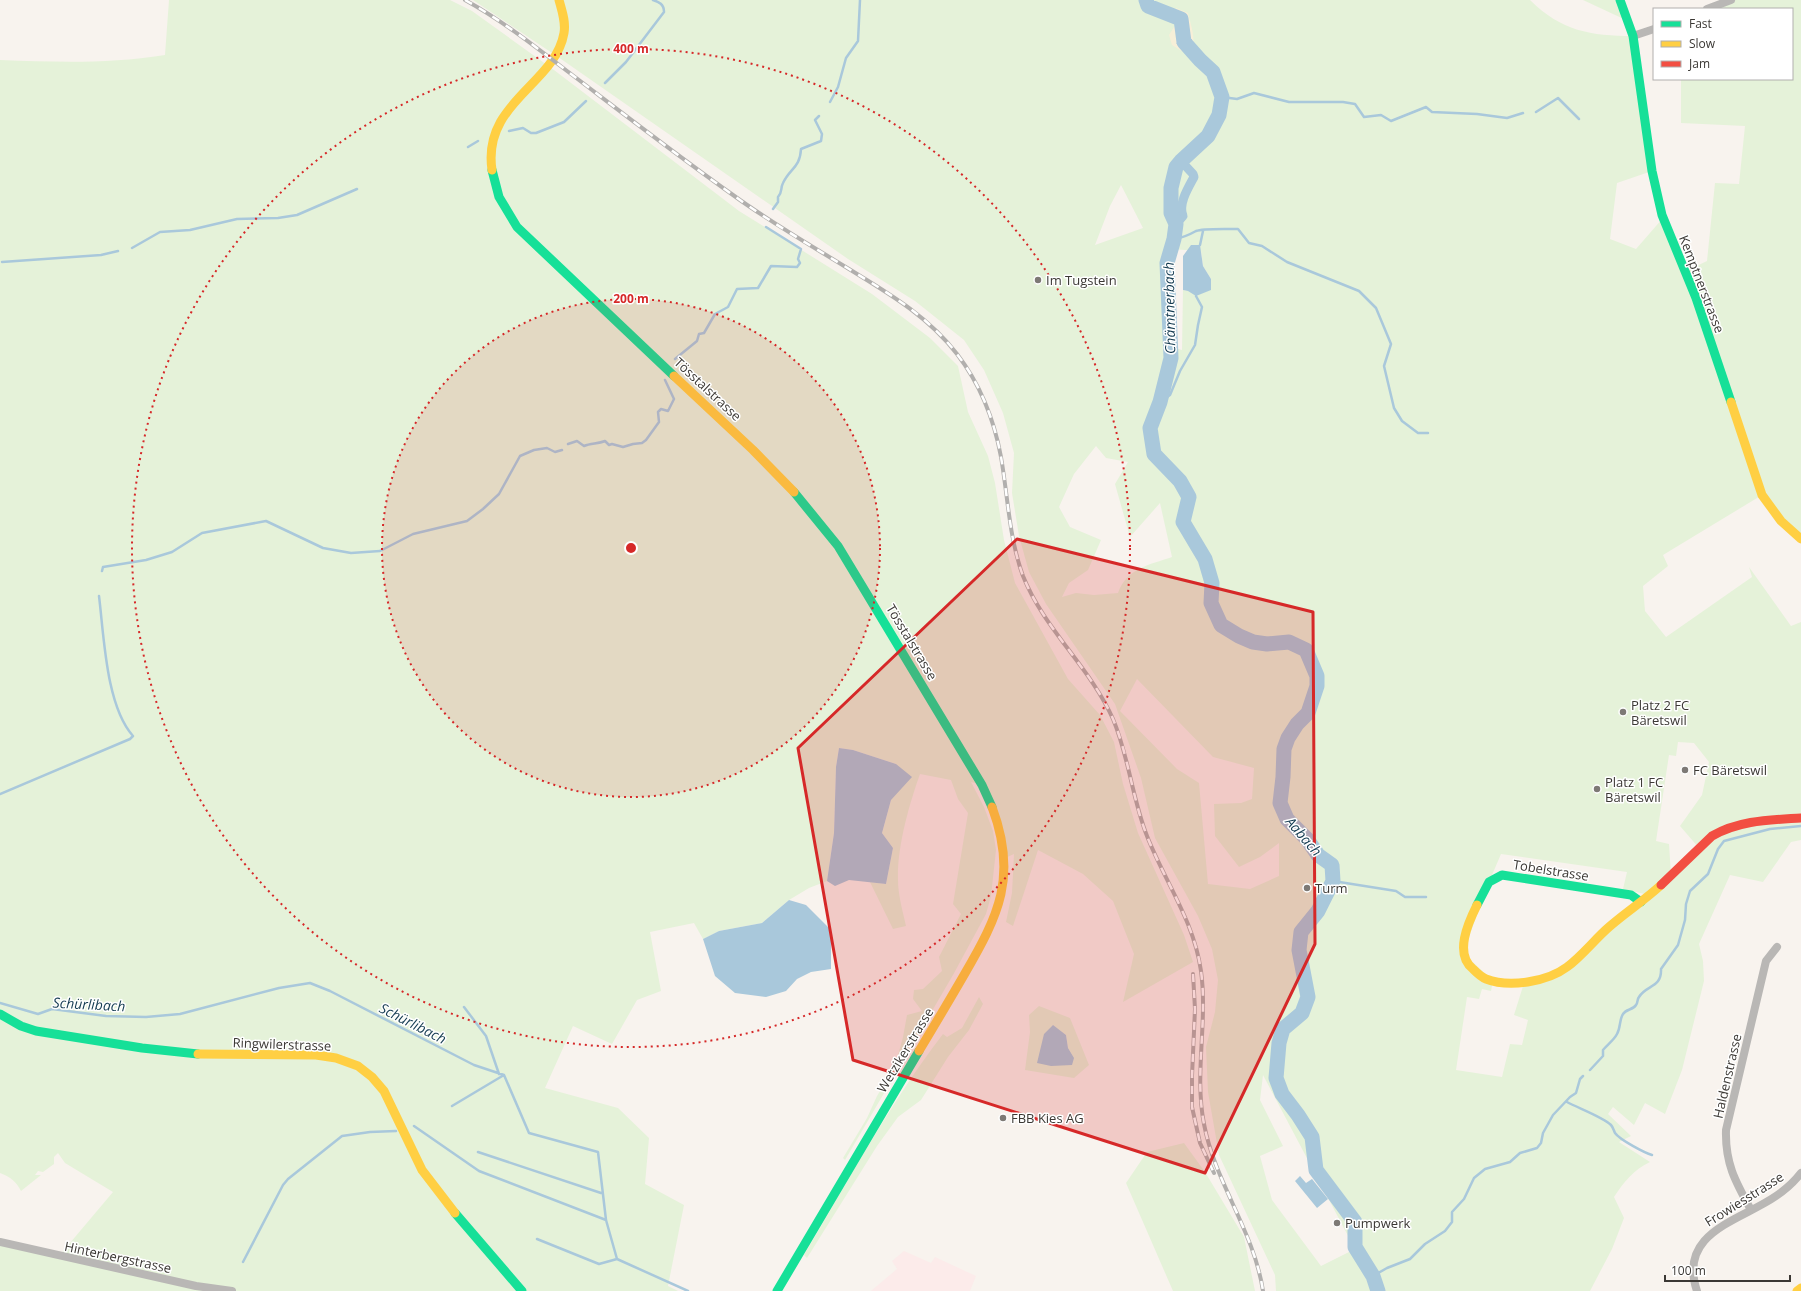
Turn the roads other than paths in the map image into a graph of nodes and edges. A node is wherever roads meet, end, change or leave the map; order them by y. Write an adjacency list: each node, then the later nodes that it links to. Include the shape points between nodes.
1 (559, 0): 8 (street, Tösstalstrasse, via 564,24 558,51 545,71 513,102 501,120 494,140 491,172 501,203 517,227 758,455 809,508 838,546 865,589)
2 (1620, 0): 6 (street, Kemptnerstrasse)
3 (1731, 0): 4 (street)
4 (1710, 8)
5 (1653, 29): 6 (street)
6 (1633, 36): 7 (street, Kemptnerstrasse, via 1652,172 1665,224 1696,298 1762,495 1780,521)
7 (1801, 539)
8 (994, 808): 19 (street, Wetzikerstrasse, via 1001,830 1005,858 1002,899 995,919 971,965)
9 (1801, 818): 10 (street, Tobelstrasse, via 1744,822 1723,828)
10 (1641, 902): 10 (street, Tobelstrasse, via 1631,895 1502,875 1489,882 1470,921 1463,952 1469,966 1492,981 1524,983 1549,977 1567,967 1609,927)
11 (1777, 947): 14 (street, Haldenstrasse, via 1766,961 1726,1130 1730,1169)
12 (0, 1014): 18 (street, Ringwilerstrasse, via 36,1031 142,1048 211,1055 316,1055 336,1058 358,1066 384,1091 422,1170 444,1200)
13 (1801, 1173): 14 (street, Frowiesstrasse, via 1776,1196)
14 (1751, 1210): 20 (street, Frowiesstrasse, via 1715,1230 1701,1244 1694,1265)
15 (0, 1242): 17 (street, Hinterbergstrasse, via 196,1286)
16 (1801, 1288): 21 (street)
17 (232, 1291)
18 (522, 1291)
19 (777, 1291)
20 (1697, 1291)
21 (1797, 1291)

